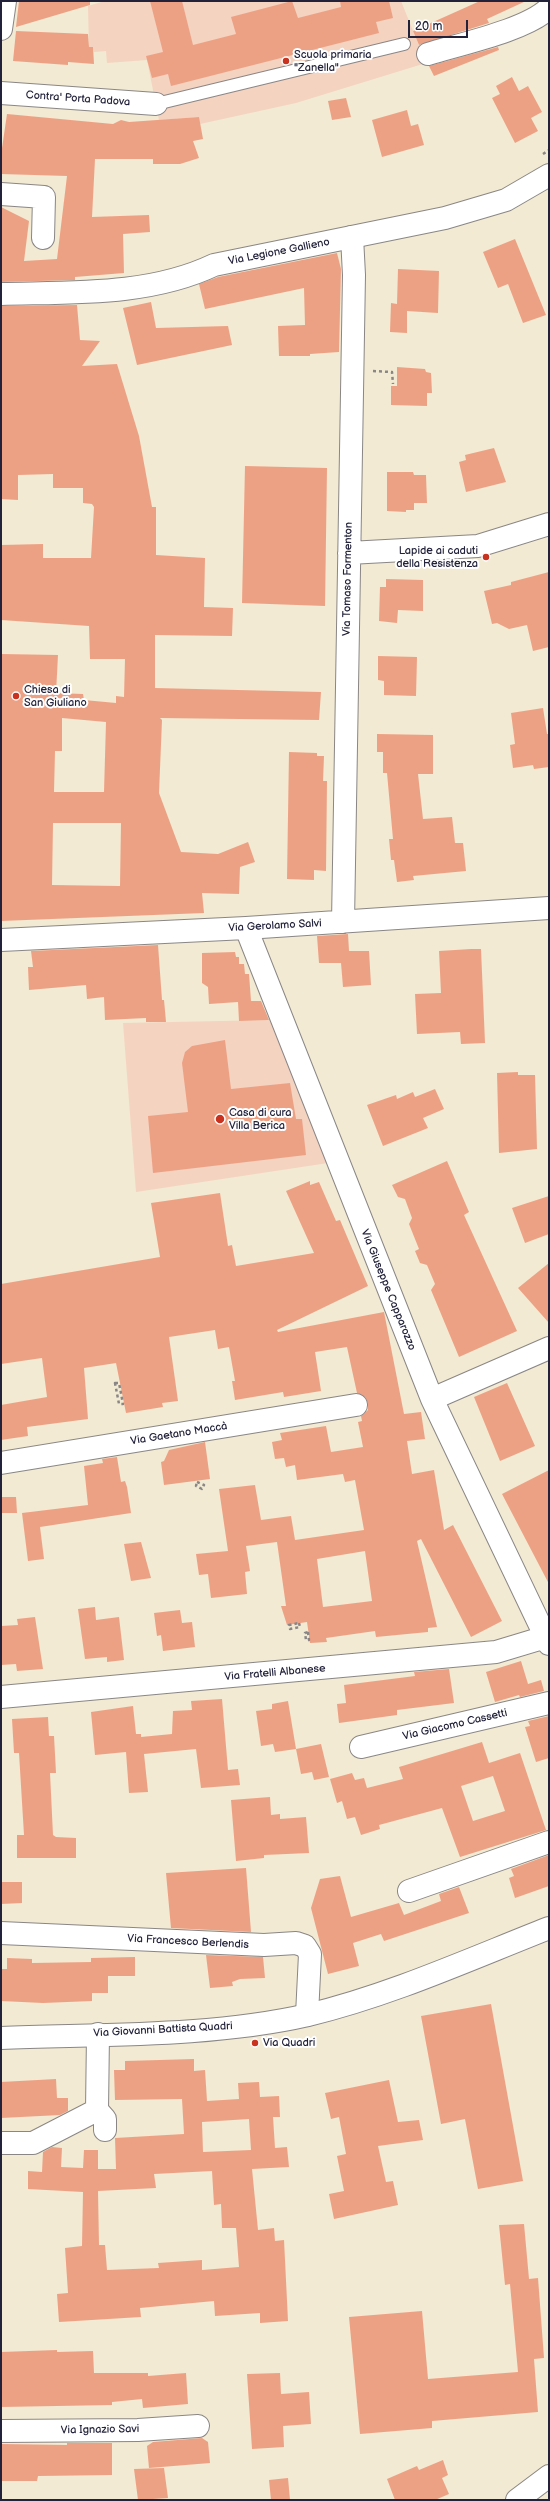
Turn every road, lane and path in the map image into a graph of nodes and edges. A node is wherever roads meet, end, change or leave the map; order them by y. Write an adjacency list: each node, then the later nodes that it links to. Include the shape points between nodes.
1 (4, 1): 3 (street)
2 (544, 14): 5 (street)
3 (1, 29)
4 (404, 44): 7 (lane)
5 (428, 54)
6 (1, 93): 7 (street, Contra' Porta Padova)
7 (156, 104)
8 (549, 176): 10 (street, Via Legione Gallieno, via 506,200 445,218)
9 (1, 194): 11 (street, via 44,197)
10 (352, 237): 12 (street, Via Legione Gallieno, via 214,265 190,276 145,287); 16 (street, Via Tomaso Formenton, via 354,275)
11 (43, 238)
12 (1, 294)
13 (389, 372): 14 (path, via 392,372)
14 (393, 384)
15 (549, 524): 16 (street, via 478,546)
16 (349, 552): 18 (street, Via Tomaso Formenton)
17 (549, 908): 18 (street, Via Gerolamo Salvi)
18 (344, 922): 19 (street, Via Gerolamo Salvi)
19 (246, 928): 20 (street, Via Gerolamo Salvi); 23 (street, Via Giuseppe Capparozzo)
20 (1, 940)
21 (549, 1348): 23 (street)
22 (119, 1382): 22 (path, via 123,1404 119,1404 115,1383)
23 (432, 1400): 26 (street, Via Giuseppe Capparozzo)
24 (356, 1405): 25 (street, Via Gaetano Maccà)
25 (1, 1463)
26 (548, 1640): 27 (street, Via Fratelli Albanese, via 496,1652)
27 (1, 1697)
28 (549, 1703): 29 (street, Via Giacomo Cassetti)
29 (361, 1747)
30 (549, 1842): 31 (street)
31 (409, 1891)
32 (549, 1928): 34 (street, Via Giovanni Battista Quadri, via 402,1986)
33 (1, 1933): 34 (street, Via Francesco Berlendis, via 264,1945 296,1943 305,1946 310,1954)
34 (307, 2015): 35 (street, Via Giovanni Battista Quadri, via 220,2029)
35 (98, 2034): 36 (street, Via Giovanni Battista Quadri); 37 (street)
36 (1, 2038)
37 (97, 2110): 38 (street, via 105,2119); 39 (street, via 32,2143)
38 (105, 2130)
39 (1, 2143)
40 (198, 2426): 41 (street, Via Ignazio Savi, via 138,2430)
41 (1, 2431)
42 (549, 2476): 43 (street)
43 (516, 2500)

